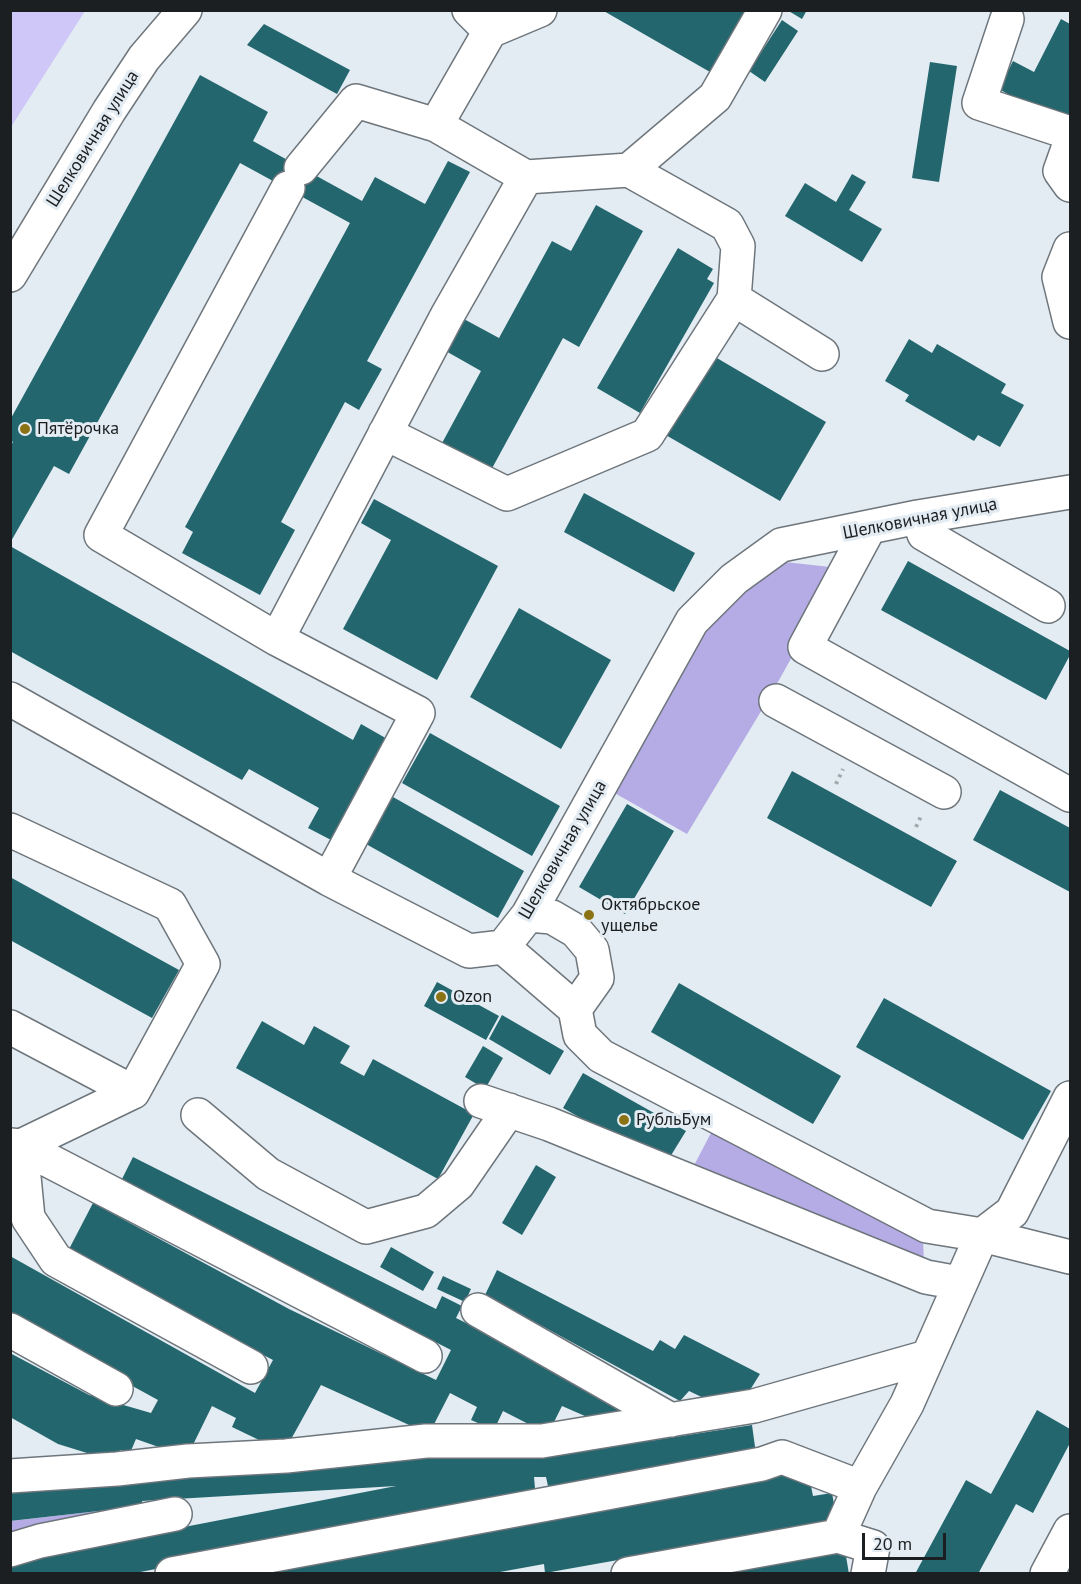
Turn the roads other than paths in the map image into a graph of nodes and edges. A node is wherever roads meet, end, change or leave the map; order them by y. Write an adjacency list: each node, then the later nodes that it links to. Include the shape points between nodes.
1 (185, 10): 13 (street, Шелковичная улица, via 144,58)
2 (540, 10): 5 (street)
3 (765, 10): 9 (street, via 715,97)
4 (1007, 20): 7 (street, via 979,103)
5 (479, 21): 6 (street)
6 (436, 125): 10 (street); 22 (street, via 356,101 294,178 100,535)
7 (1071, 133)
8 (1071, 143): 11 (street, via 1060,171)
9 (629, 170): 10 (street); 14 (street, via 727,225 738,246)
10 (526, 177): 17 (street)
11 (1071, 185)
12 (1071, 249): 15 (street, via 1059,277)
13 (10, 274)
14 (734, 298): 16 (street); 17 (street, via 647,435 507,494)
15 (1071, 322)
16 (822, 354)
17 (385, 433): 22 (street)
18 (1069, 496): 19 (street, Шелковичная улица)
19 (918, 517): 20 (street, Шелковичная улица); 21 (street, via 924,534)
20 (869, 528): 26 (street, via 805,647); 29 (street, Шелковичная улица, via 781,545 734,579 692,621)
21 (1048, 606)
22 (277, 639): 28 (street, via 418,713)
23 (10, 699): 28 (street)
24 (776, 701): 25 (street)
25 (944, 792)
26 (1071, 795)
27 (10, 830): 33 (street, via 170,905 204,964)
28 (329, 879): 30 (street, via 469,951)
29 (528, 915): 30 (street, Шелковичная улица); 31 (street, via 552,917 576,931 592,950 597,978)
30 (503, 947): 31 (street)
31 (575, 1009): 37 (street, via 580,1035 601,1056 927,1226)
32 (10, 1027): 33 (street)
33 (133, 1092): 36 (street)
34 (1071, 1098): 37 (street, via 1012,1212)
35 (198, 1115): 39 (street, via 268,1174 366,1227 426,1211 458,1184 495,1106 559,1128 926,1277)
36 (16, 1146): 42 (street); 44 (street, via 28,1218 56,1260)
37 (982, 1235): 38 (street); 39 (street)
38 (1071, 1257)
39 (959, 1283): 43 (street)
40 (478, 1310): 46 (street)
41 (10, 1330): 45 (street)
42 (425, 1356)
43 (927, 1357): 46 (street, via 754,1406); 48 (street, via 907,1404)
44 (250, 1367)
45 (116, 1389)
46 (671, 1420): 47 (street, via 542,1441 426,1441 286,1456)
47 (10, 1476)
48 (860, 1487): 51 (street); 53 (street, via 782,1457 762,1464)
49 (175, 1514): 52 (street)
50 (1071, 1531): 56 (street)
51 (838, 1536): 54 (street); 55 (street, via 873,1547)
52 (10, 1550)
53 (172, 1574)
54 (628, 1574)
55 (868, 1574)
56 (1047, 1574)

